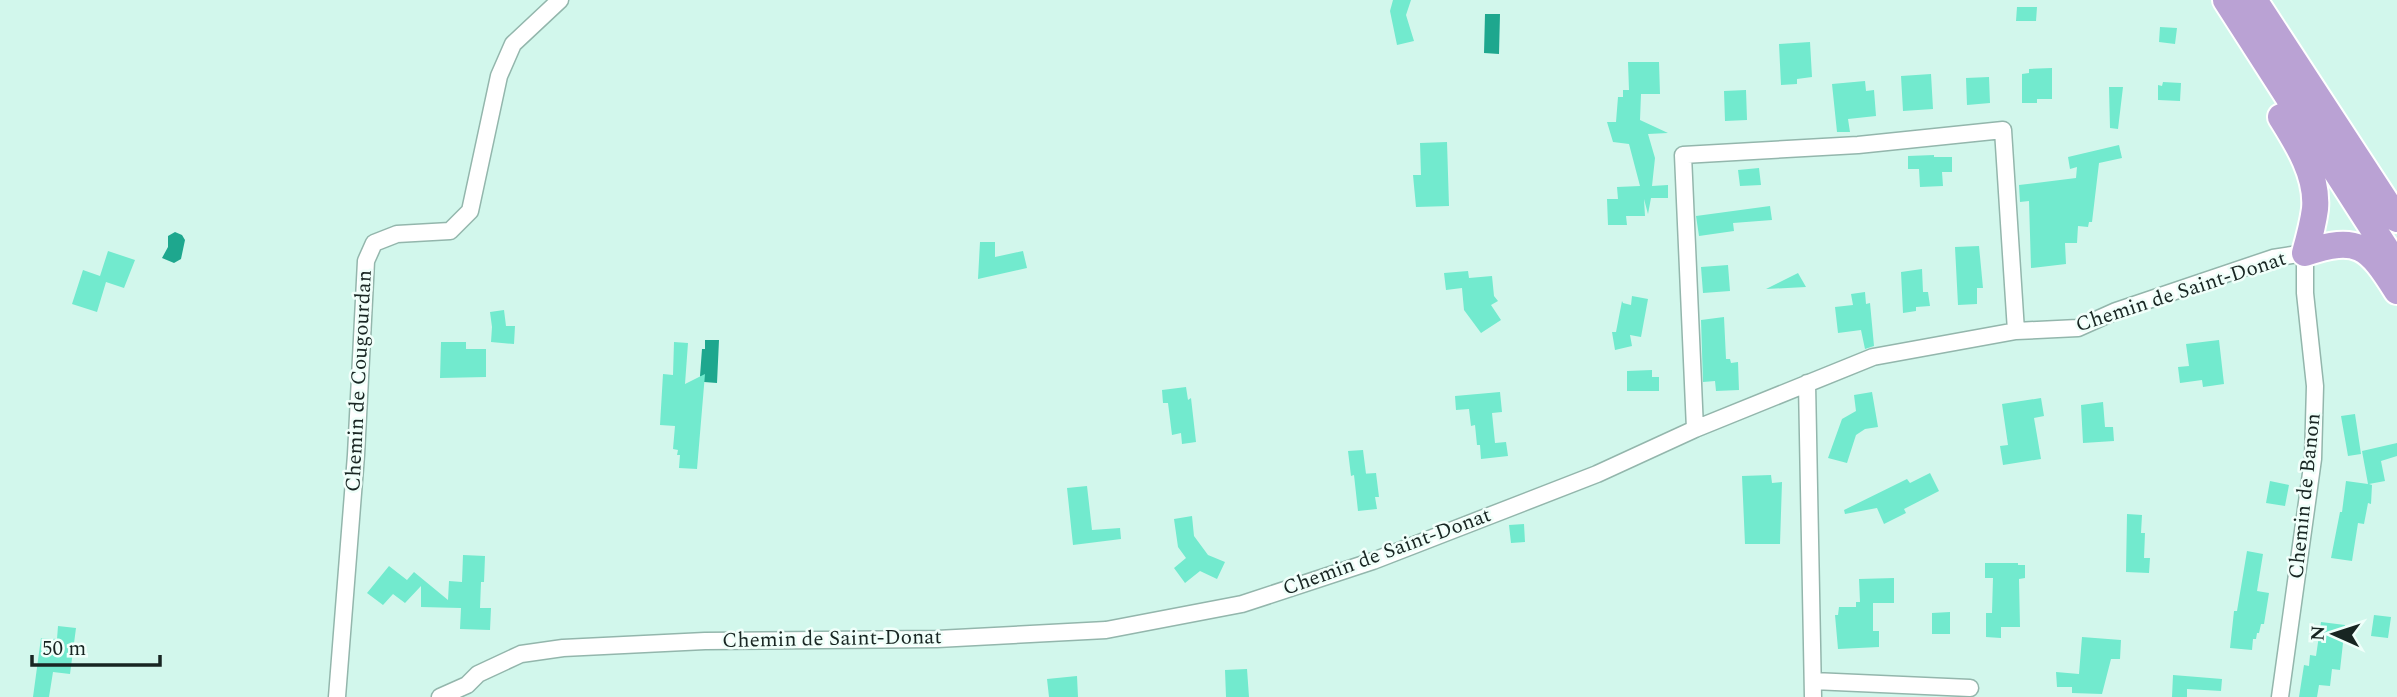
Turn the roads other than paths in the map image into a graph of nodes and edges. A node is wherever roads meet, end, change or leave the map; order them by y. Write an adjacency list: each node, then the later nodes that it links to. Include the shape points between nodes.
1 (560, 0): 16 (street, Chemin de Cougourdan, via 513,44 499,76 470,211 450,231 397,234 374,243 366,261)
2 (2212, 0): 8 (highway, via 2308,167 2315,208)
3 (2226, 0): 9 (highway)
4 (2255, 0): 7 (highway)
5 (2266, 0): 6 (highway)
6 (2397, 192)
7 (2397, 219)
8 (2305, 253): 10 (highway, via 2331,244 2362,249); 11 (street, Chemin de Saint-Donat, via 2273,258 2078,328); 18 (street, Chemin de Banon, via 2315,386 2312,459)
9 (2397, 266)
10 (2397, 291)
11 (2016, 331): 12 (street, Chemin de Saint-Donat, via 1873,357); 13 (street, via 2003,130 1858,145 1683,155)
12 (1807, 383): 13 (street, Chemin de Saint-Donat); 15 (street)
13 (1695, 429): 17 (street, Chemin de Saint-Donat, via 1597,474 1373,561 1242,604 1106,630 563,648 521,654)
14 (1970, 688): 15 (street)
15 (1813, 689)
16 (337, 697)
17 (440, 697)
18 (2280, 697)

